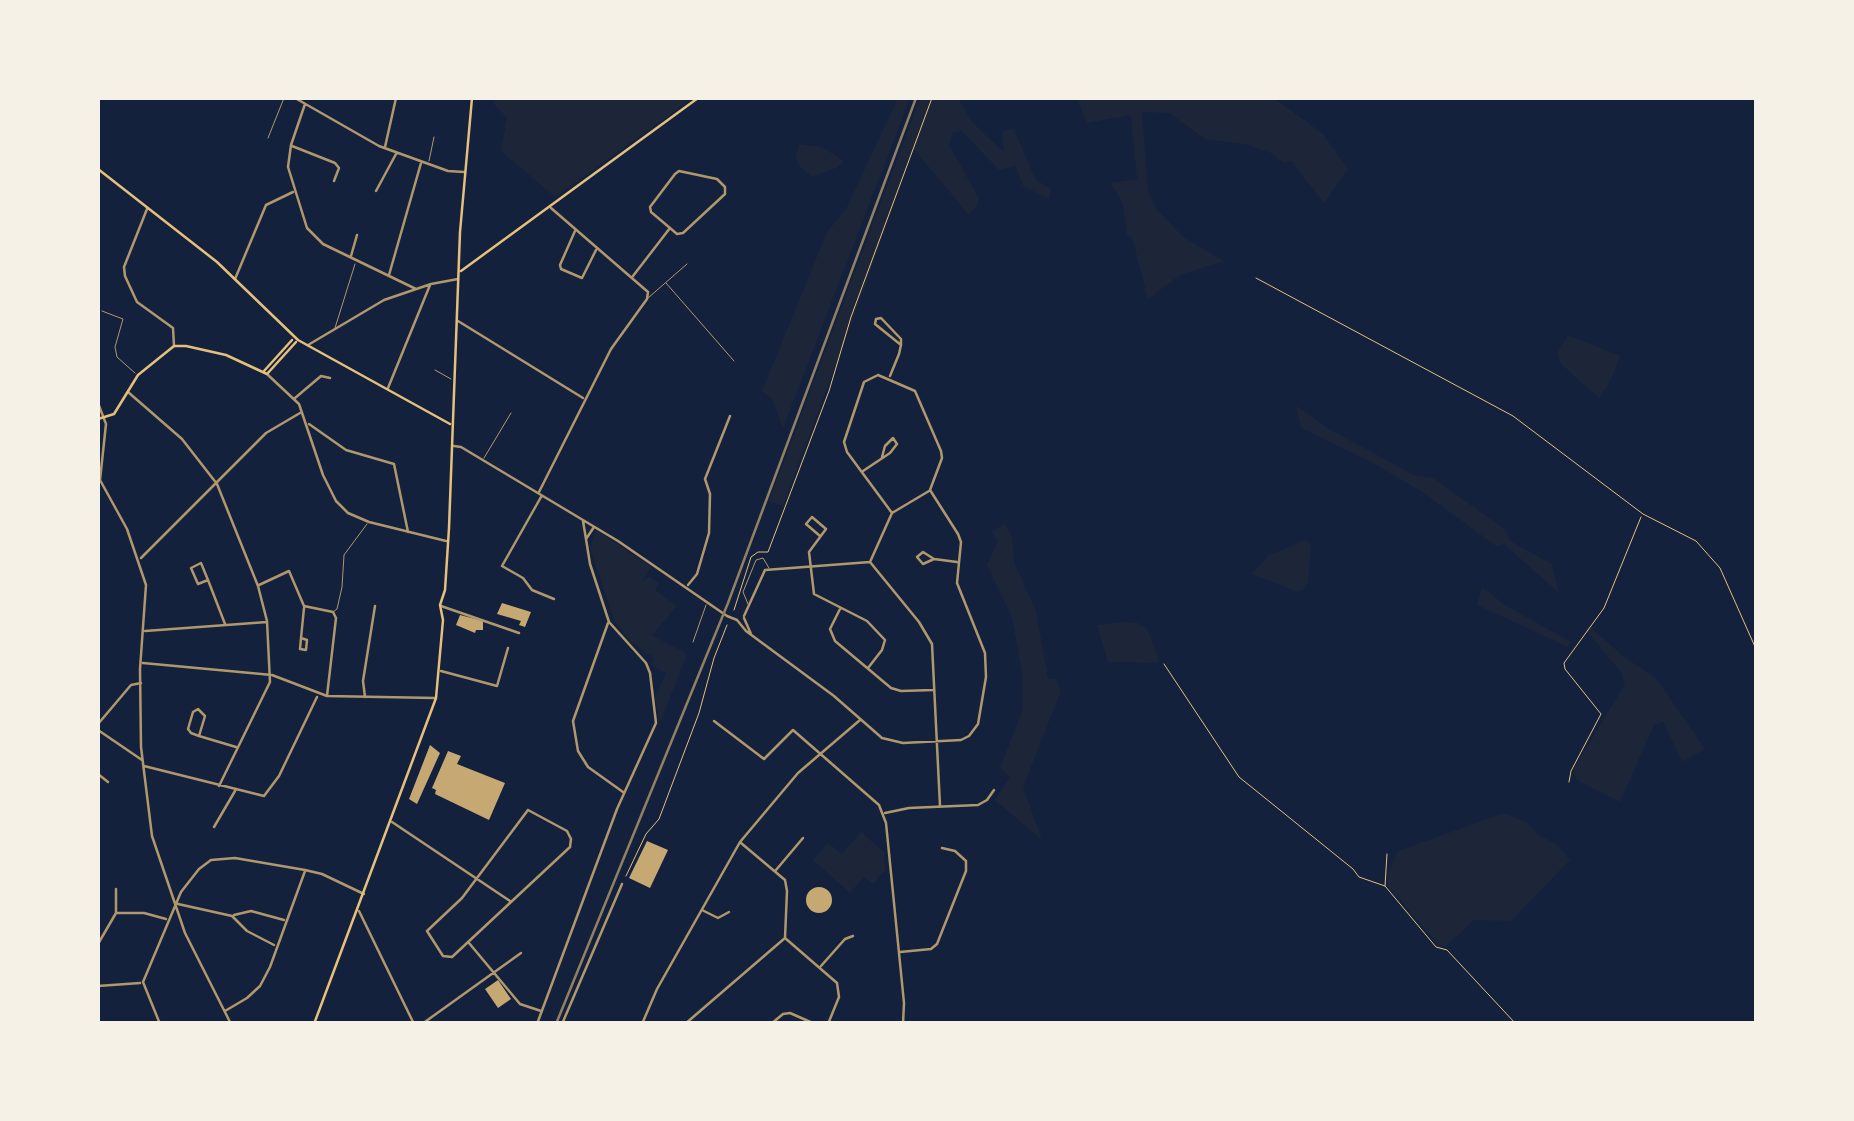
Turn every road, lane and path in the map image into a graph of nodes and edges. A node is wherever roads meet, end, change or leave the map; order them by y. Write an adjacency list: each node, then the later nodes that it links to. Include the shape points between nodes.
1 (284, 98): 9 (lane)
2 (295, 98): 7 (street)
3 (396, 98): 11 (street)
4 (472, 98): 16 (main road)
5 (698, 98): 20 (main road)
6 (932, 98): 84 (path)
7 (305, 104): 10 (street); 11 (street)
8 (434, 137): 14 (lane)
9 (268, 138)
10 (290, 145): 17 (street, via 335,163); 19 (street)
11 (385, 148): 12 (street)
12 (397, 152): 13 (street); 18 (street)
13 (422, 162): 14 (street); 30 (street)
14 (428, 164): 16 (street)
15 (98, 170): 21 (main road)
16 (464, 172): 29 (main road)
17 (334, 180)
18 (376, 191)
19 (294, 192): 26 (street, via 315,238); 31 (street, via 266,204)
20 (550, 207): 23 (street); 29 (main road)
21 (147, 209): 31 (main road); 46 (street, via 125,276 138,302 173,328)
22 (670, 228): 22 (street, via 683,233 725,187 716,179 675,174 650,207); 32 (street)
23 (576, 229): 25 (street); 25 (street, via 561,270 582,278)
24 (357, 235): 26 (street)
25 (597, 248): 32 (street)
26 (350, 257): 27 (street)
27 (356, 260): 30 (street); 43 (lane)
28 (686, 264): 36 (lane)
29 (458, 273): 34 (main road)
30 (388, 276): 35 (street)
31 (235, 278): 44 (main road)
32 (632, 278): 40 (street)
33 (1256, 278): 76 (path, via 1513,416)
34 (458, 280): 37 (street); 42 (main road)
35 (404, 283): 38 (street); 39 (street)
36 (666, 283): 40 (lane); 48 (lane)
37 (431, 284): 38 (street); 55 (street)
38 (416, 288): 39 (street)
39 (402, 294): 43 (street)
40 (647, 299): 58 (street)
41 (102, 310): 51 (lane, via 124,318 114,347)
42 (456, 320): 54 (main road); 58 (street)
43 (335, 328): 47 (street)
44 (296, 339): 47 (main road); 50 (main road)
45 (901, 345): 45 (street, via 898,334 876,319 875,324); 53 (street)
46 (174, 346): 50 (main road, via 206,350); 51 (main road)
47 (307, 346): 55 (main road)
48 (734, 361)
49 (435, 370): 54 (lane)
50 (265, 373): 57 (street)
51 (138, 376): 56 (main road)
52 (330, 378): 57 (street, via 321,376)
53 (890, 378): 71 (street, via 864,382 844,434); 73 (street, via 915,391 941,450)
54 (454, 380): 66 (main road)
55 (388, 388): 66 (main road)
56 (128, 392): 64 (main road); 72 (street, via 182,438)
57 (295, 398): 60 (street)
58 (585, 398): 74 (street)
59 (98, 403): 64 (street)
60 (303, 412): 65 (street); 72 (street, via 266,433)
61 (511, 414): 70 (lane)
62 (730, 416): 93 (street, via 705,479 705,553)
63 (98, 419): 64 (main road)
64 (104, 419): 68 (street)
65 (308, 424): 78 (street, via 336,501); 80 (street, via 346,450 394,464)
66 (453, 425): 67 (main road)
67 (452, 446): 70 (street); 83 (main road)
68 (100, 454): 86 (street, via 100,480)
69 (882, 457): 71 (street)
70 (483, 460): 74 (street)
71 (862, 472): 75 (street)
72 (218, 484): 86 (street); 92 (street)
73 (930, 490): 75 (street); 88 (street, via 958,534)
74 (540, 494): 77 (street); 94 (street, via 502,566)
75 (892, 514): 87 (street)
76 (1643, 514): 116 (path, via 1704,547); 138 (path, via 1604,608 1564,663 1601,714)
77 (582, 520): 79 (street); 82 (street)
78 (369, 522): 80 (street); 102 (lane, via 344,555)
79 (595, 526): 82 (street); 93 (street)
80 (408, 532): 83 (street)
81 (820, 536): 89 (street, via 810,548)
82 (586, 539): 108 (street)
83 (448, 541): 96 (main road)
84 (768, 552)
85 (934, 559): 88 (street)
86 (140, 560): 110 (street)
87 (870, 562): 89 (street); 123 (street, via 927,632)
88 (958, 562): 132 (street, via 957,582 985,653 986,677 974,731)
89 (810, 566): 90 (street); 100 (street, via 814,594)
90 (769, 568): 97 (street); 97 (lane, via 763,558 755,562 743,592)
91 (208, 580): 109 (street)
92 (258, 586): 98 (street, via 290,572); 107 (street)
93 (687, 586): 95 (street)
94 (554, 599)
95 (708, 602): 105 (street); 114 (lane)
96 (440, 605): 111 (street); 120 (main road)
97 (749, 605): 103 (street)
98 (304, 606): 102 (street); 113 (street)
99 (375, 606): 126 (street)
100 (840, 608): 119 (street, via 831,635); 119 (street, via 883,635 884,645)
101 (98, 612): 104 (street)
102 (334, 612): 125 (street)
103 (744, 616): 105 (street); 112 (street)
104 (98, 620)
105 (737, 620): 112 (street)
106 (730, 621): 154 (path, via 659,818)
107 (267, 622): 109 (street); 121 (street)
108 (609, 622): 142 (street, via 646,663 656,720); 142 (street, via 573,713 574,737 588,767)
109 (226, 625): 110 (street)
110 (144, 631): 117 (street)
111 (519, 632)
112 (752, 635): 128 (street)
113 (302, 638)
114 (693, 642)
115 (508, 648): 120 (street, via 497,686)
116 (1756, 649)
117 (140, 663): 121 (street); 122 (street)
118 (1164, 664): 155 (path, via 1240,777 1359,877)
119 (868, 668): 123 (street, via 891,688)
120 (439, 671): 127 (main road)
121 (272, 675): 124 (street); 133 (street)
122 (141, 682): 130 (street, via 131,685); 135 (street)
123 (935, 690): 132 (street)
124 (318, 695): 125 (street); 140 (street, via 266,794)
125 (327, 696): 126 (street)
126 (365, 698): 127 (street)
127 (436, 698): 145 (main road)
128 (860, 720): 132 (street, via 882,738); 134 (street)
129 (714, 721): 134 (street, via 764,759 792,730)
130 (98, 727): 135 (street)
131 (199, 736): 131 (street, via 206,716 198,709 188,729); 133 (street)
132 (937, 742): 143 (street)
133 (237, 748): 139 (street)
134 (819, 753): 144 (street); 148 (street)
135 (142, 763): 139 (street); 159 (street, via 157,858)
136 (98, 774): 137 (street)
137 (108, 782)
138 (1569, 782)
139 (219, 786): 140 (street)
140 (236, 790): 146 (street)
141 (994, 790): 143 (street, via 978,805)
142 (623, 793): 179 (street)
143 (940, 806): 144 (street)
144 (884, 814): 172 (street)
145 (391, 821): 153 (street); 157 (main road)
146 (214, 826)
147 (804, 838): 152 (street)
148 (740, 842): 152 (street); 161 (street)
149 (942, 848): 172 (street, via 956,850 966,871 937,944)
150 (1387, 854): 155 (path)
151 (305, 870): 157 (street); 159 (street, via 221,857 199,869); 166 (street)
152 (776, 871): 168 (street, via 787,891)
153 (478, 876): 158 (street); 158 (street, via 528,810 567,830 570,847); 169 (street, via 427,932 447,958)
154 (622, 884): 187 (street)
155 (1385, 886): 193 (path, via 1436,947 1448,950)
156 (116, 889): 163 (street)
157 (364, 894): 160 (main road)
158 (511, 902): 169 (street)
159 (177, 904): 164 (street); 165 (street); 178 (street)
160 (358, 909): 183 (main road); 184 (street)
161 (701, 909): 162 (street, via 718,918); 188 (street)
162 (730, 912)
163 (116, 913): 165 (street); 170 (street)
164 (232, 916): 166 (street, via 250,911); 171 (street)
165 (167, 920): 176 (street)
166 (286, 921): 171 (street)
167 (853, 936): 174 (street)
168 (785, 938): 174 (street); 180 (street)
169 (468, 942): 175 (street)
170 (98, 944)
171 (276, 946): 178 (street, via 260,986)
172 (898, 952): 192 (street)
173 (521, 953): 175 (street)
174 (820, 967): 191 (street, via 839,990)
175 (495, 972): 179 (street, via 520,1004); 185 (street)
176 (143, 982): 177 (street); 181 (street)
177 (98, 986)
178 (225, 1011): 182 (street)
179 (542, 1012): 186 (street)
180 (687, 1023)
181 (160, 1024)
182 (231, 1024)
183 (314, 1024)
184 (414, 1024)
185 (422, 1024)
186 (537, 1024)
187 (562, 1024)
188 (642, 1024)
189 (771, 1024): 190 (street, via 790,1014)
190 (816, 1024)
191 (828, 1024)
192 (903, 1024)
193 (1516, 1024)

